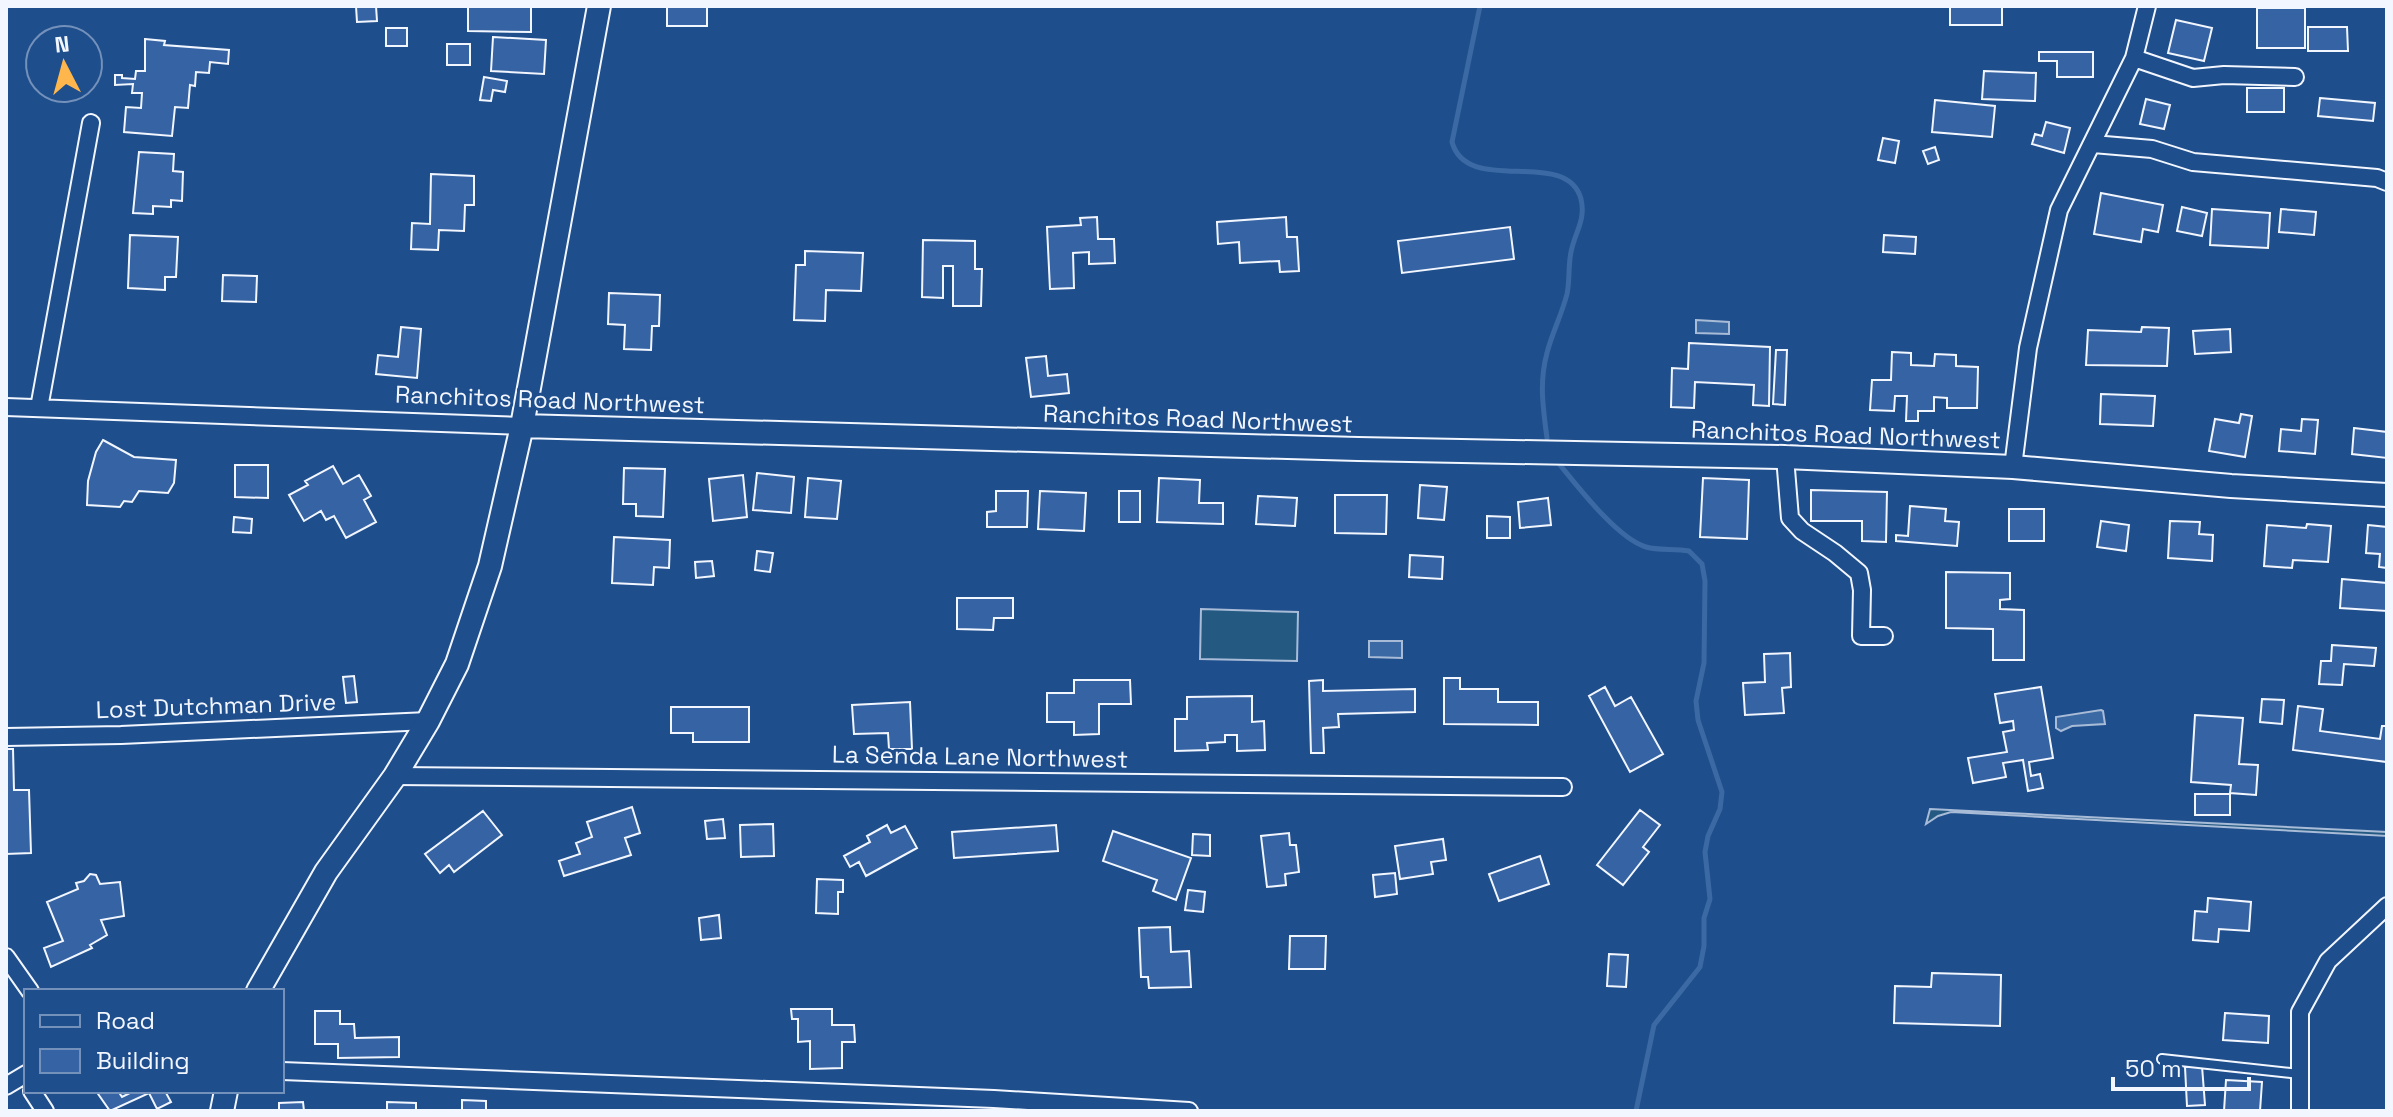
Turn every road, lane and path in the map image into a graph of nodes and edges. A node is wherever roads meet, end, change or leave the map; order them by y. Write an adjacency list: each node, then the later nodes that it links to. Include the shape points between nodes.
1 (599, 6): 10 (street)
2 (2147, 6): 3 (street)
3 (2134, 58): 4 (street, via 2193,78); 6 (street)
4 (2295, 77)
5 (91, 123): 9 (street)
6 (2093, 144): 7 (street, via 2152,149 2193,162); 12 (street, via 2059,210 2028,348)
7 (2387, 182)
8 (6, 407): 9 (street, Ranchitos Road Northwest)
9 (39, 408): 10 (street, Ranchitos Road Northwest)
10 (522, 426): 11 (street, Ranchitos Road Northwest); 15 (street, via 490,566 457,664)
11 (1785, 457): 12 (street, Ranchitos Road Northwest); 14 (street, via 1790,518 1859,573 1861,636)
12 (2013, 467): 13 (street, Ranchitos Road Northwest)
13 (2387, 495)
14 (1884, 636)
15 (428, 721): 16 (street, Lost Dutchman Drive); 17 (street)
16 (6, 737)
17 (395, 776): 18 (street, La Senda Lane Northwest); 22 (street, via 326,872)
18 (1563, 787)
19 (2387, 906): 25 (street, via 2328,961 2300,1012)
20 (6, 957): 21 (street)
21 (29, 989)
22 (259, 989)
23 (2162, 1059): 25 (lane)
24 (284, 1071): 28 (street)
25 (2300, 1074): 29 (street)
26 (34, 1093): 27 (street)
27 (45, 1111)
28 (1189, 1111)
29 (2300, 1111)

